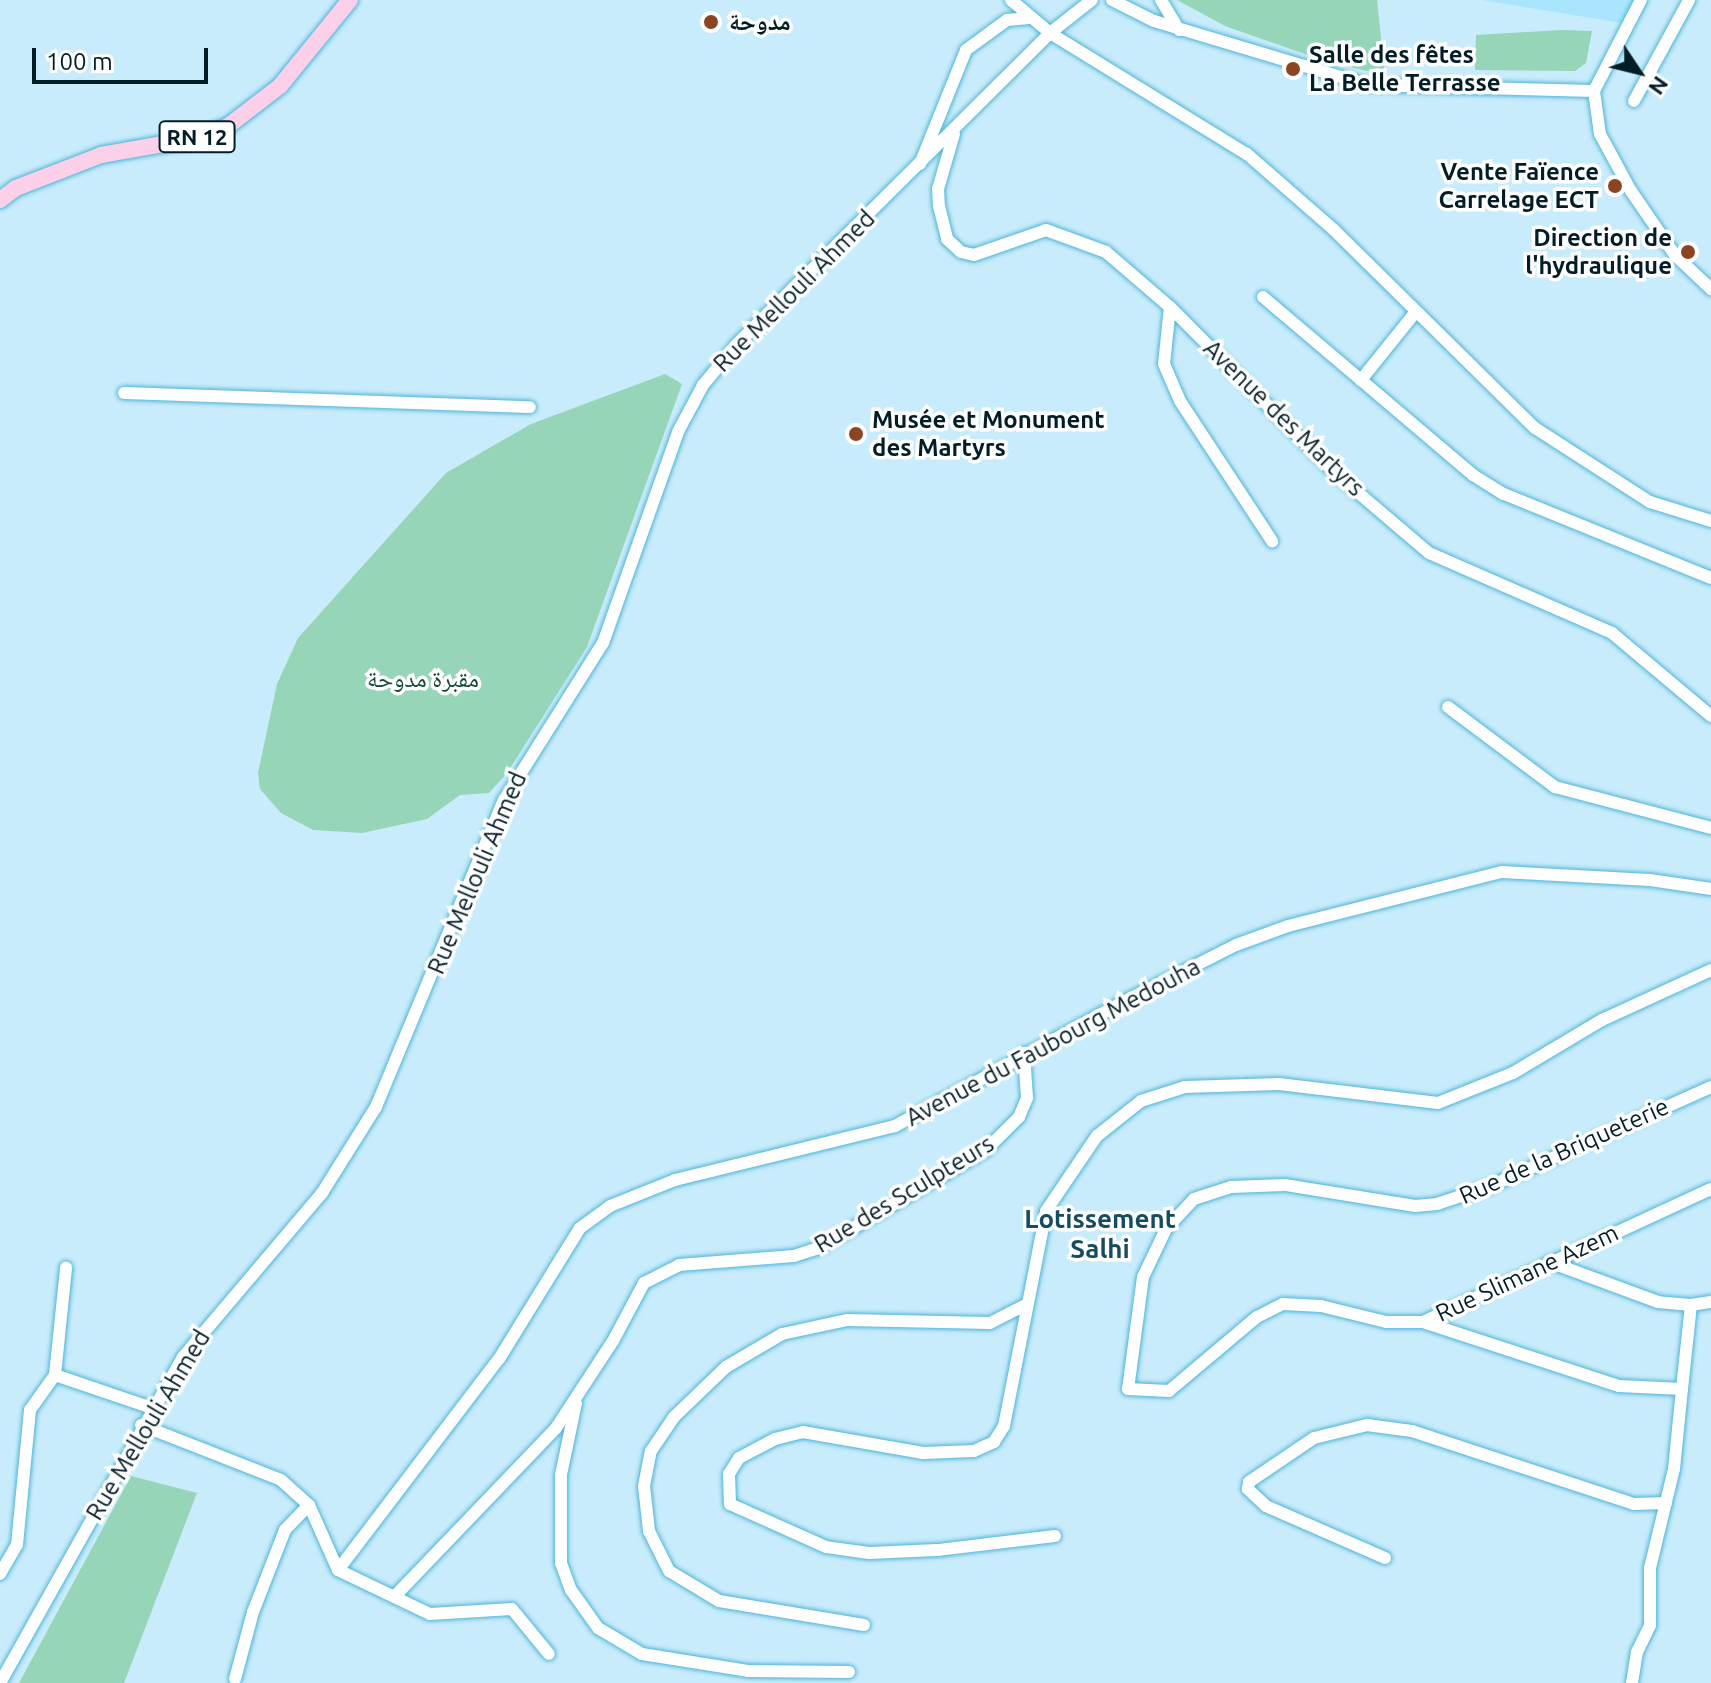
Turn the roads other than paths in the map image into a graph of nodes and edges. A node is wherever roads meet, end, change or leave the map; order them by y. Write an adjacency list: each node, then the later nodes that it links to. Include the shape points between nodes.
1 (350, 0): 15 (main road, RN 12, via 280,86 228,126 191,139 101,155 16,188)
2 (1011, 0): 8 (street)
3 (1092, 0): 10 (street, Rue Mellouli Ahmed)
4 (1112, 0): 9 (street)
5 (1161, 0): 9 (street)
6 (1641, 0): 11 (street)
7 (1689, 0): 12 (street)
8 (1032, 18): 10 (street); 14 (street, via 1007,20 966,50)
9 (1179, 30): 11 (street, via 1368,85)
10 (1050, 33): 13 (street, Rue Mellouli Ahmed); 19 (street, via 1247,154 1334,230)
11 (1594, 91): 16 (street, via 1600,134 1631,191 1675,255)
12 (1634, 101)
13 (955, 131): 14 (street, Rue Mellouli Ahmed); 18 (street, Avenue des Martyrs, via 941,175 939,206 947,239 961,252 974,255 1046,230 1106,252)
14 (919, 167): 44 (street, Rue Mellouli Ahmed, via 737,344 703,385 679,430 603,643 504,800 376,1107 322,1193 224,1302)
15 (0, 200)
16 (1711, 289)
17 (1263, 297): 20 (street)
18 (1170, 307): 24 (street, via 1163,347 1170,377 1214,458); 27 (street, Avenue des Martyrs, via 1335,473 1429,553 1612,633)
19 (1414, 314): 20 (street); 23 (street, via 1535,428 1650,502)
20 (1361, 380): 25 (street, via 1473,475 1504,494)
21 (124, 393): 22 (street)
22 (530, 407)
23 (1711, 521)
24 (1272, 541)
25 (1711, 578)
26 (1448, 707): 28 (street, via 1555,787)
27 (1711, 716)
28 (1711, 828)
29 (1711, 889): 31 (street, Avenue du Faubourg Medouha, via 1533,872 1467,879 1236,945)
30 (1711, 970): 38 (street, via 1602,1020 1513,1073 1438,1103 1279,1084 1185,1087 1141,1101 1097,1136 1055,1194 1040,1228)
31 (1024, 1053): 43 (street, Rue des Sculpteurs, via 1028,1082 1023,1107 986,1150 819,1248 660,1271 634,1296 613,1341); 50 (street, Avenue du Faubourg Medouha, via 895,1126 675,1180 593,1215 566,1247 499,1359)
32 (1711, 1087): 41 (street, Rue de la Briqueterie, via 1488,1187 1437,1204 1415,1206 1285,1185 1231,1187 1194,1199 1166,1229 1143,1277)
33 (1711, 1189): 34 (street, Rue Slimane Azem)
34 (1549, 1262): 37 (street, via 1658,1302); 39 (street, Rue Slimane Azem)
35 (66, 1268): 40 (street)
36 (1711, 1302): 37 (street)
37 (1691, 1305): 42 (street)
38 (1024, 1306): 48 (street, via 1004,1426 994,1442 974,1451 923,1453 803,1432 775,1439 739,1458 727,1488 730,1504 745,1514 826,1547 869,1553 937,1550); 53 (street, via 990,1323 847,1320 782,1334 726,1367 674,1417 651,1451 644,1486 649,1531 669,1571 719,1601)
39 (1423, 1322): 41 (street, Rue Slimane Azem, via 1386,1322 1321,1306 1283,1304 1257,1317 1169,1391); 42 (street, via 1619,1386)
40 (55, 1375): 44 (street); 51 (street, via 30,1410 17,1545)
41 (1128, 1389)
42 (1682, 1389): 46 (street)
43 (577, 1395): 52 (street, Rue des Sculpteurs, via 556,1428); 55 (street, via 561,1475 558,1533 571,1590 598,1628 642,1654 748,1671)
44 (152, 1408): 45 (street, Rue Mellouli Ahmed)
45 (141, 1425): 47 (street, via 281,1480); 57 (street, Rue Mellouli Ahmed)
46 (1666, 1503): 49 (street, via 1634,1504 1412,1431 1367,1425 1314,1438 1249,1482 1253,1497 1266,1506); 58 (street, via 1650,1568 1650,1625 1637,1652)
47 (309, 1505): 50 (street, via 326,1553); 56 (street, via 285,1530 253,1612)
48 (1055, 1536)
49 (1385, 1558)
50 (338, 1570): 52 (street)
51 (0, 1574)
52 (395, 1596): 54 (street, via 430,1614 512,1609)
53 (864, 1625)
54 (549, 1654)
55 (849, 1672)
56 (235, 1679)
57 (0, 1683)
58 (1632, 1683)

